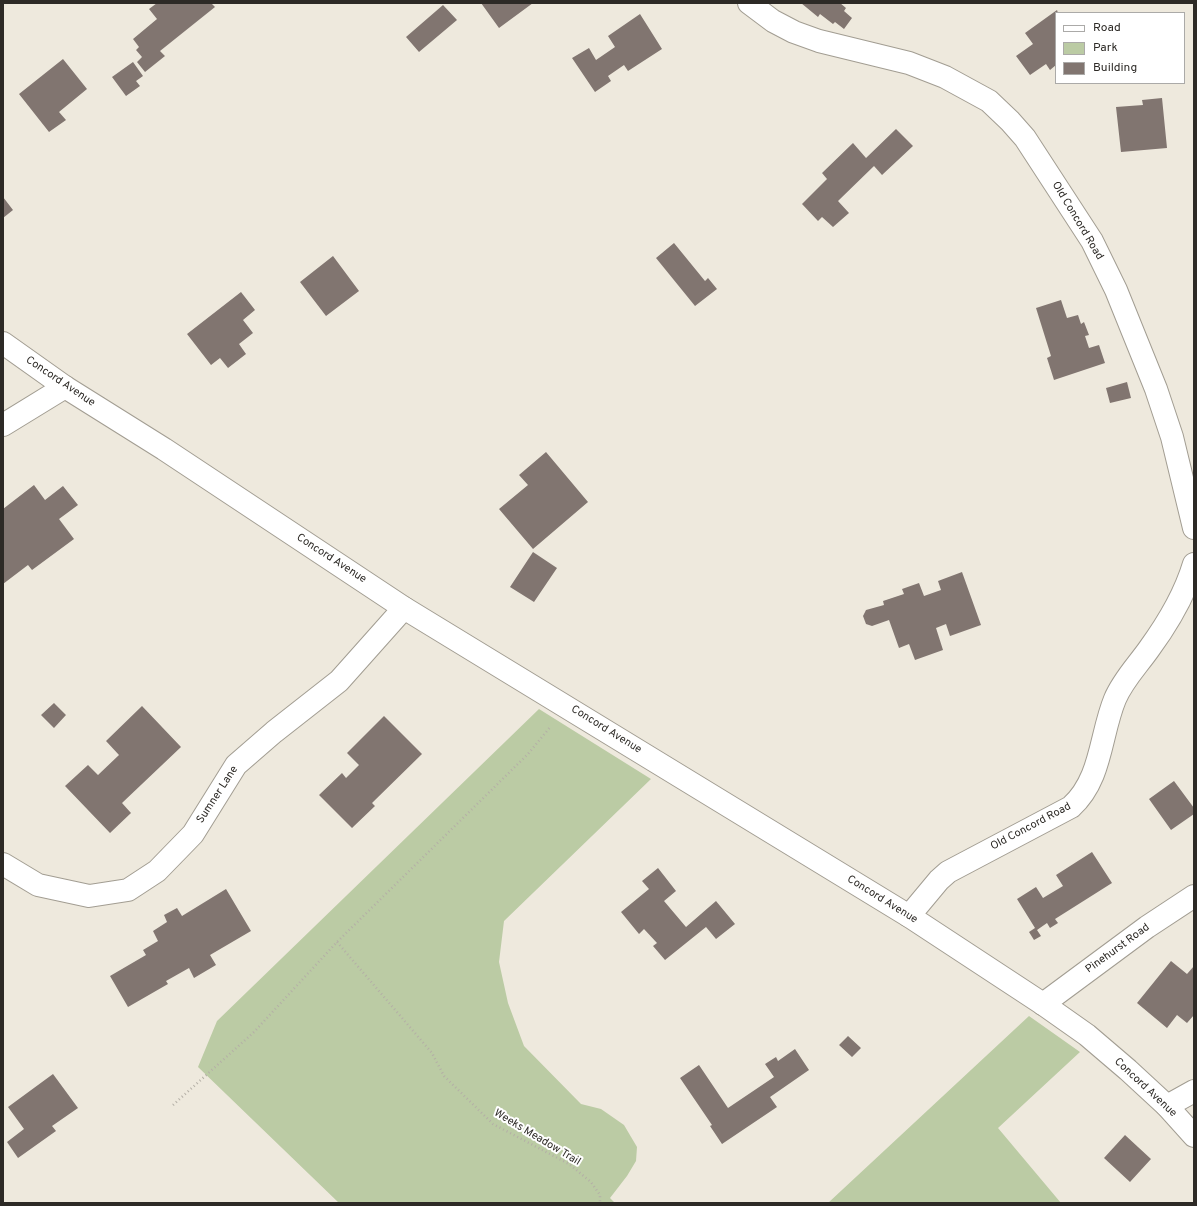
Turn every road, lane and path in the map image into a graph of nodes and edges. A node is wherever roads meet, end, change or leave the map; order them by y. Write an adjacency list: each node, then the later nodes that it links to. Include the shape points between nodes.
1 (749, 3): 5 (street, Old Concord Road, via 773,21 818,42 909,63 945,77 989,101 1025,138 1092,241 1116,290 1159,396 1172,437)
2 (3, 344): 3 (street, Concord Avenue)
3 (65, 387): 4 (street); 7 (street, Concord Avenue, via 164,449)
4 (3, 425)
5 (1194, 528)
6 (1194, 564): 11 (street, Old Concord Road, via 1166,624 1119,690 1111,710 1098,762 1080,798 1071,807 948,872)
7 (404, 608): 8 (street, Concord Avenue); 9 (street, Sumner Lane, via 339,681 236,765 193,834 157,872 128,890 89,896 38,885)
8 (565, 705): 11 (street, Concord Avenue); 12 (path, via 528,754)
9 (3, 864)
10 (1194, 896): 13 (street, Pinehurst Road, via 1147,927)
11 (909, 916): 13 (street, Concord Avenue)
12 (337, 942): 15 (path, via 254,1032); 18 (path, Weeks Meadow Trail, via 432,1053 444,1076 493,1124 568,1164 590,1182 600,1195)
13 (1043, 1004): 16 (street, Concord Avenue, via 1086,1035)
14 (1194, 1091): 16 (street)
15 (173, 1105)
16 (1167, 1106): 17 (street, Concord Avenue)
17 (1194, 1136)
18 (600, 1203)

